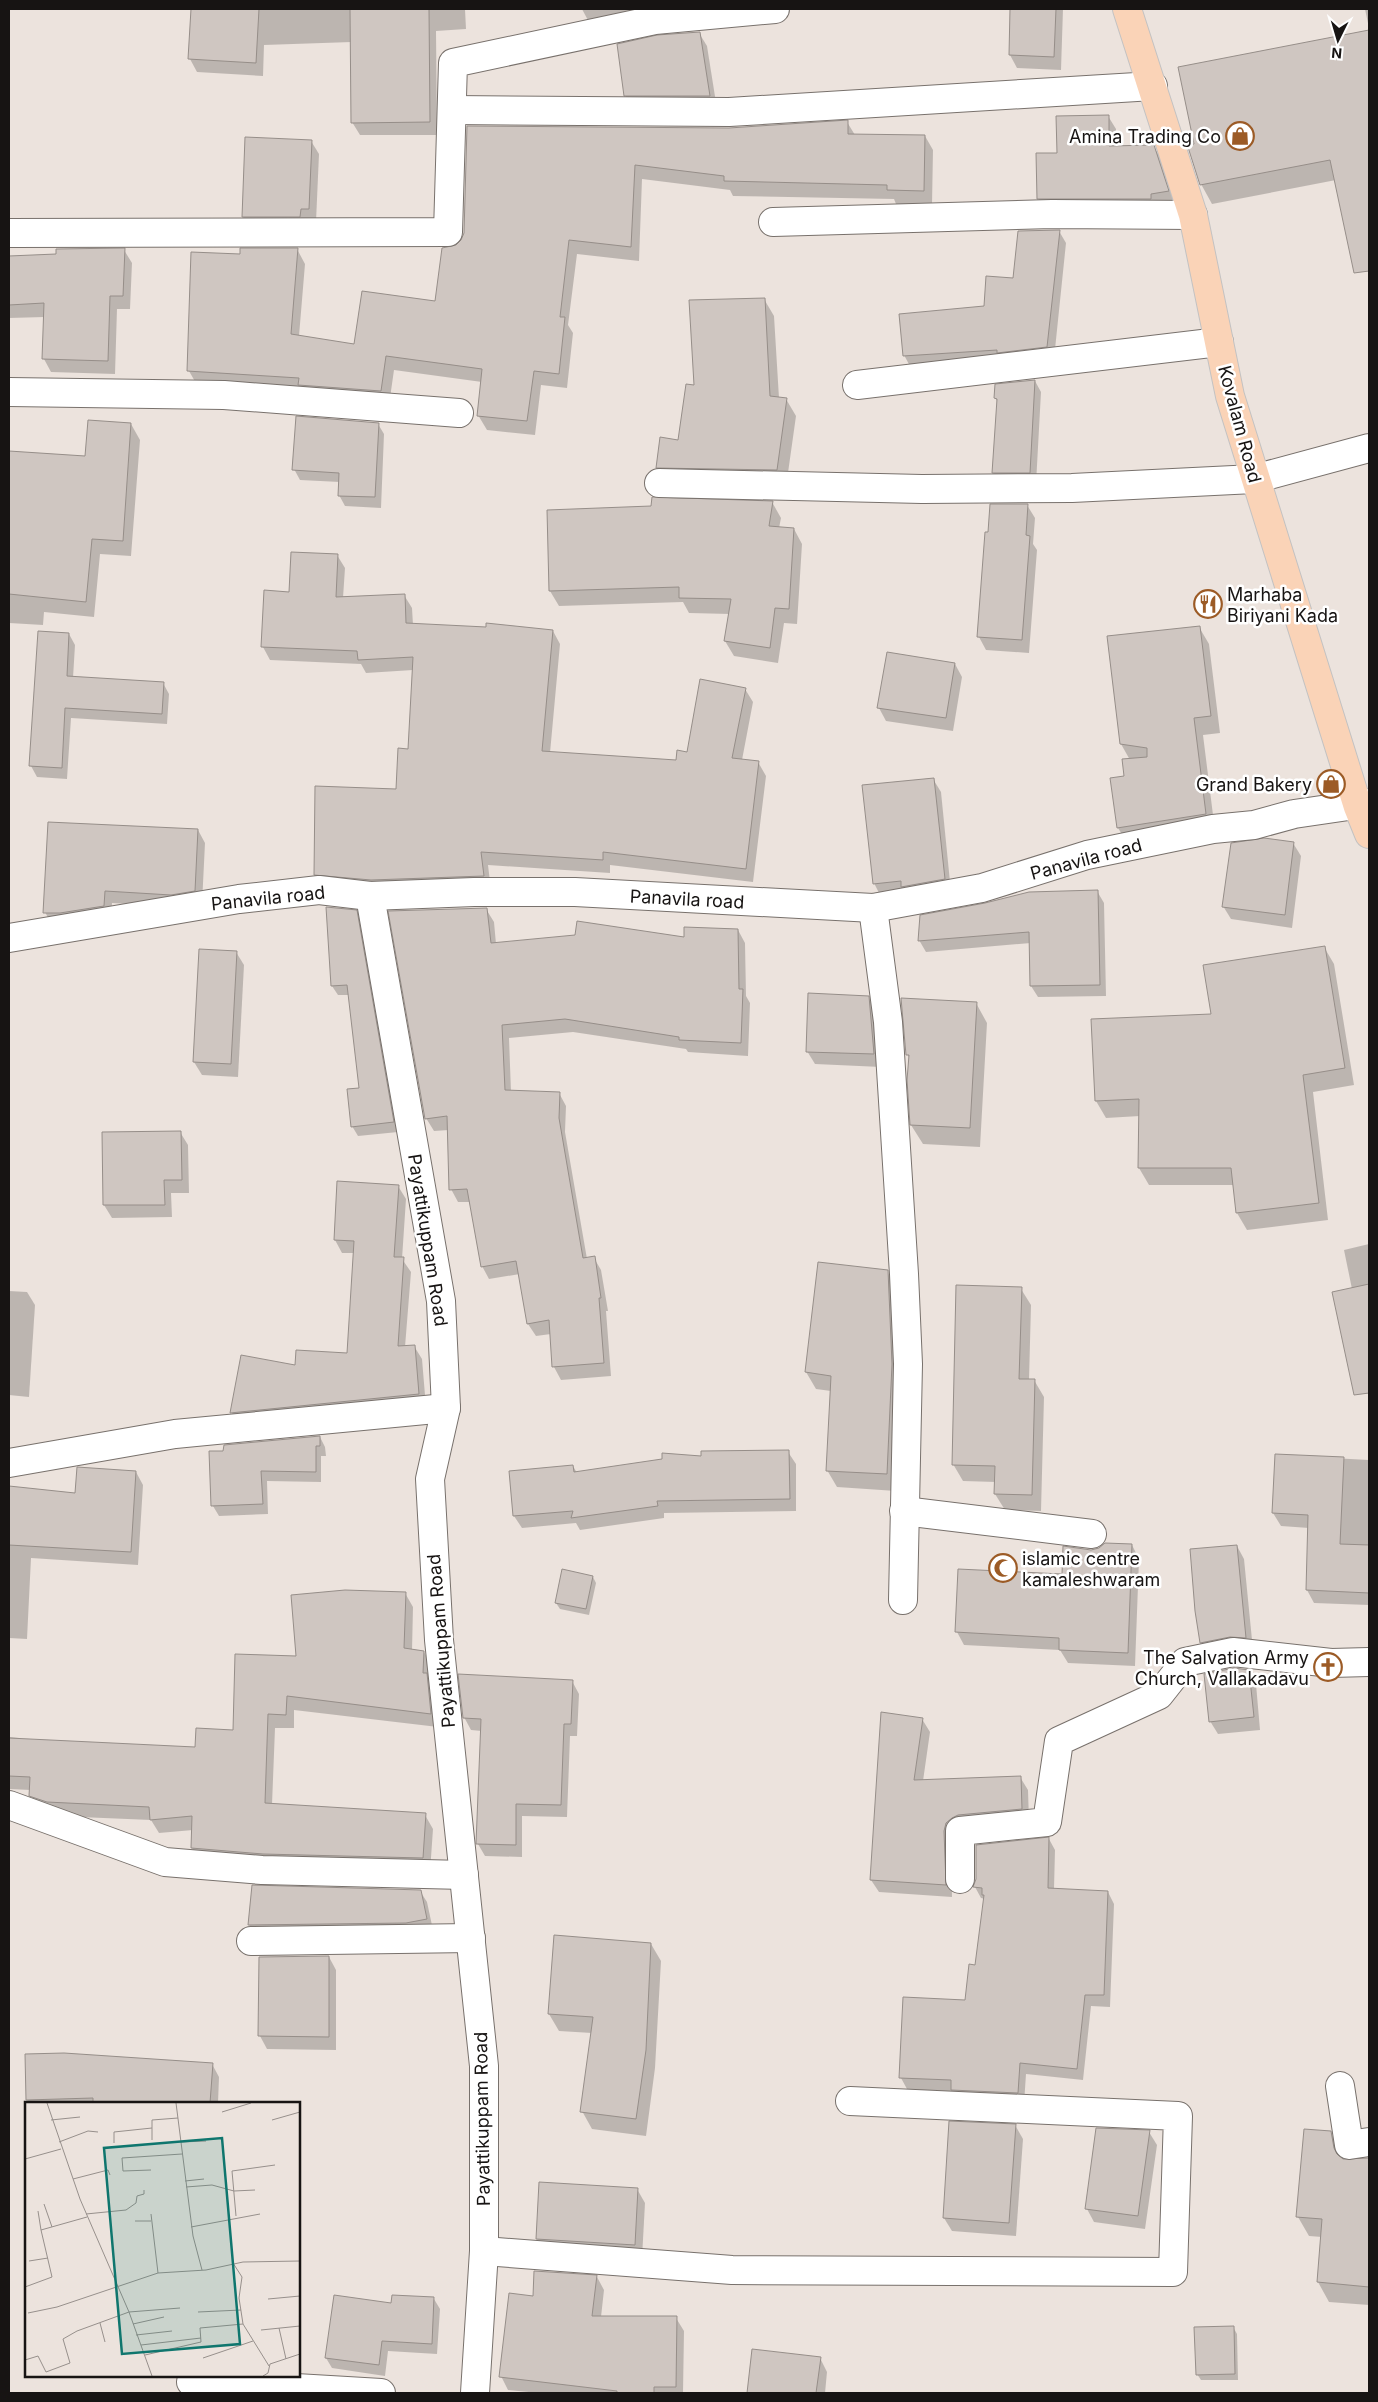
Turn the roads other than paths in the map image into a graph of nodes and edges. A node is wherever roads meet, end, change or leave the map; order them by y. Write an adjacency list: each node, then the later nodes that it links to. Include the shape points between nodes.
1 (775, 9): 4 (street, via 655,20 454,63)
2 (1127, 9): 3 (main road, Kovalam Road)
3 (1153, 86): 4 (street, via 729,112); 5 (main road, Kovalam Road)
4 (452, 110): 7 (street, via 448,232)
5 (1193, 215): 6 (street, via 1052,214); 8 (main road, Kovalam Road)
6 (773, 222)
7 (9, 233)
8 (1219, 342): 9 (street); 13 (main road, Kovalam Road, via 1230,396)
9 (857, 385)
10 (9, 392): 11 (street, via 224,395)
11 (459, 413)
12 (1369, 448): 13 (street)
13 (1254, 479): 14 (street, via 1052,488); 15 (main road, Kovalam Road)
14 (659, 482)
15 (1363, 805): 16 (main road, Kovalam Road); 18 (street, Panavila road, via 1294,814 1254,825 1212,828 1088,855 982,888)
16 (1369, 834)
17 (370, 896): 18 (street, Panavila road, via 575,892); 19 (street, Panavila road, via 319,890 239,898); 20 (street, Payattikuppam Road, via 441,1301)
18 (873, 908): 22 (street, via 888,1022 904,1274 908,1364)
19 (9, 938)
20 (446, 1408): 21 (street, via 176,1434); 27 (street, Payattikuppam Road, via 430,1479 439,1640)
21 (9, 1463)
22 (904, 1511): 23 (street); 24 (street)
23 (1092, 1534)
24 (903, 1600)
25 (1369, 1662): 28 (street, via 1331,1663 1233,1652 1186,1662 1159,1695 1059,1740 1047,1822 960,1831)
26 (9, 1805): 27 (street, via 165,1862 262,1870)
27 (464, 1875): 29 (street, Payattikuppam Road)
28 (960, 1879)
29 (471, 1938): 30 (street); 34 (street, Payattikuppam Road, via 484,2066)
30 (251, 1941)
31 (1340, 2086): 33 (street, via 1349,2145)
32 (850, 2100): 34 (street, via 1178,2116 1173,2272 732,2270)
33 (1369, 2142)
34 (484, 2251): 37 (street, Payattikuppam Road)
35 (191, 2382): 36 (street)
36 (382, 2393)
37 (475, 2393)

